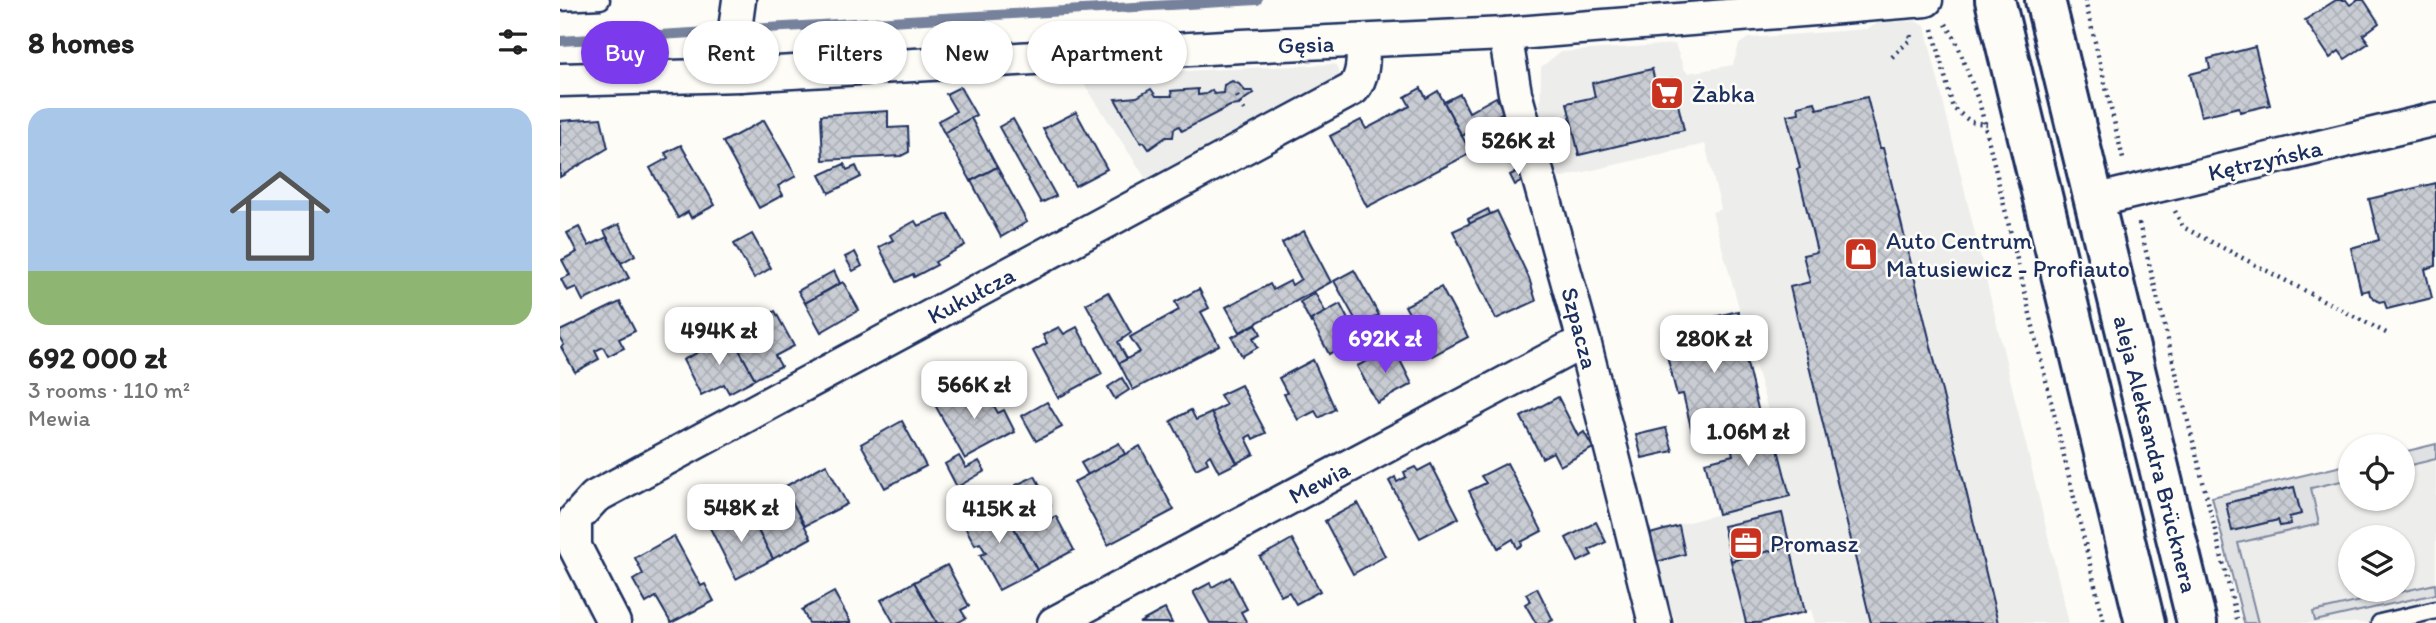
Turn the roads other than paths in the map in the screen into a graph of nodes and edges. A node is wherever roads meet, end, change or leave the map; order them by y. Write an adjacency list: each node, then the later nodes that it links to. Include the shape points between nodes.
1 (601, 0): 5 (lane)
2 (739, 0): 7 (street)
3 (1995, 0): 20 (main road, aleja Aleksandra Brücknera)
4 (2045, 0): 14 (main road, aleja Aleksandra Brücknera)
5 (560, 2)
6 (1933, 11): 8 (street, Gęsia)
7 (736, 21)
8 (1505, 34): 9 (street, Gęsia); 15 (street, Szpacza, via 1515,93)
9 (1363, 42): 10 (street, Gęsia); 17 (street, Kukułcza, via 1361,74 1353,89 595,497 575,519 575,547)
10 (779, 73)
11 (683, 77): 12 (street, Gęsia)
12 (560, 80)
13 (2436, 119): 14 (street, Kętrzyńska)
14 (2094, 201): 21 (main road, aleja Aleksandra Brücknera)
15 (1584, 341): 18 (street, Mewia); 19 (street, Szpacza)
16 (2436, 610): 22 (lane)
17 (614, 623)
18 (1054, 623)
19 (1655, 623)
20 (2145, 623)
21 (2197, 623)
22 (2380, 623)

